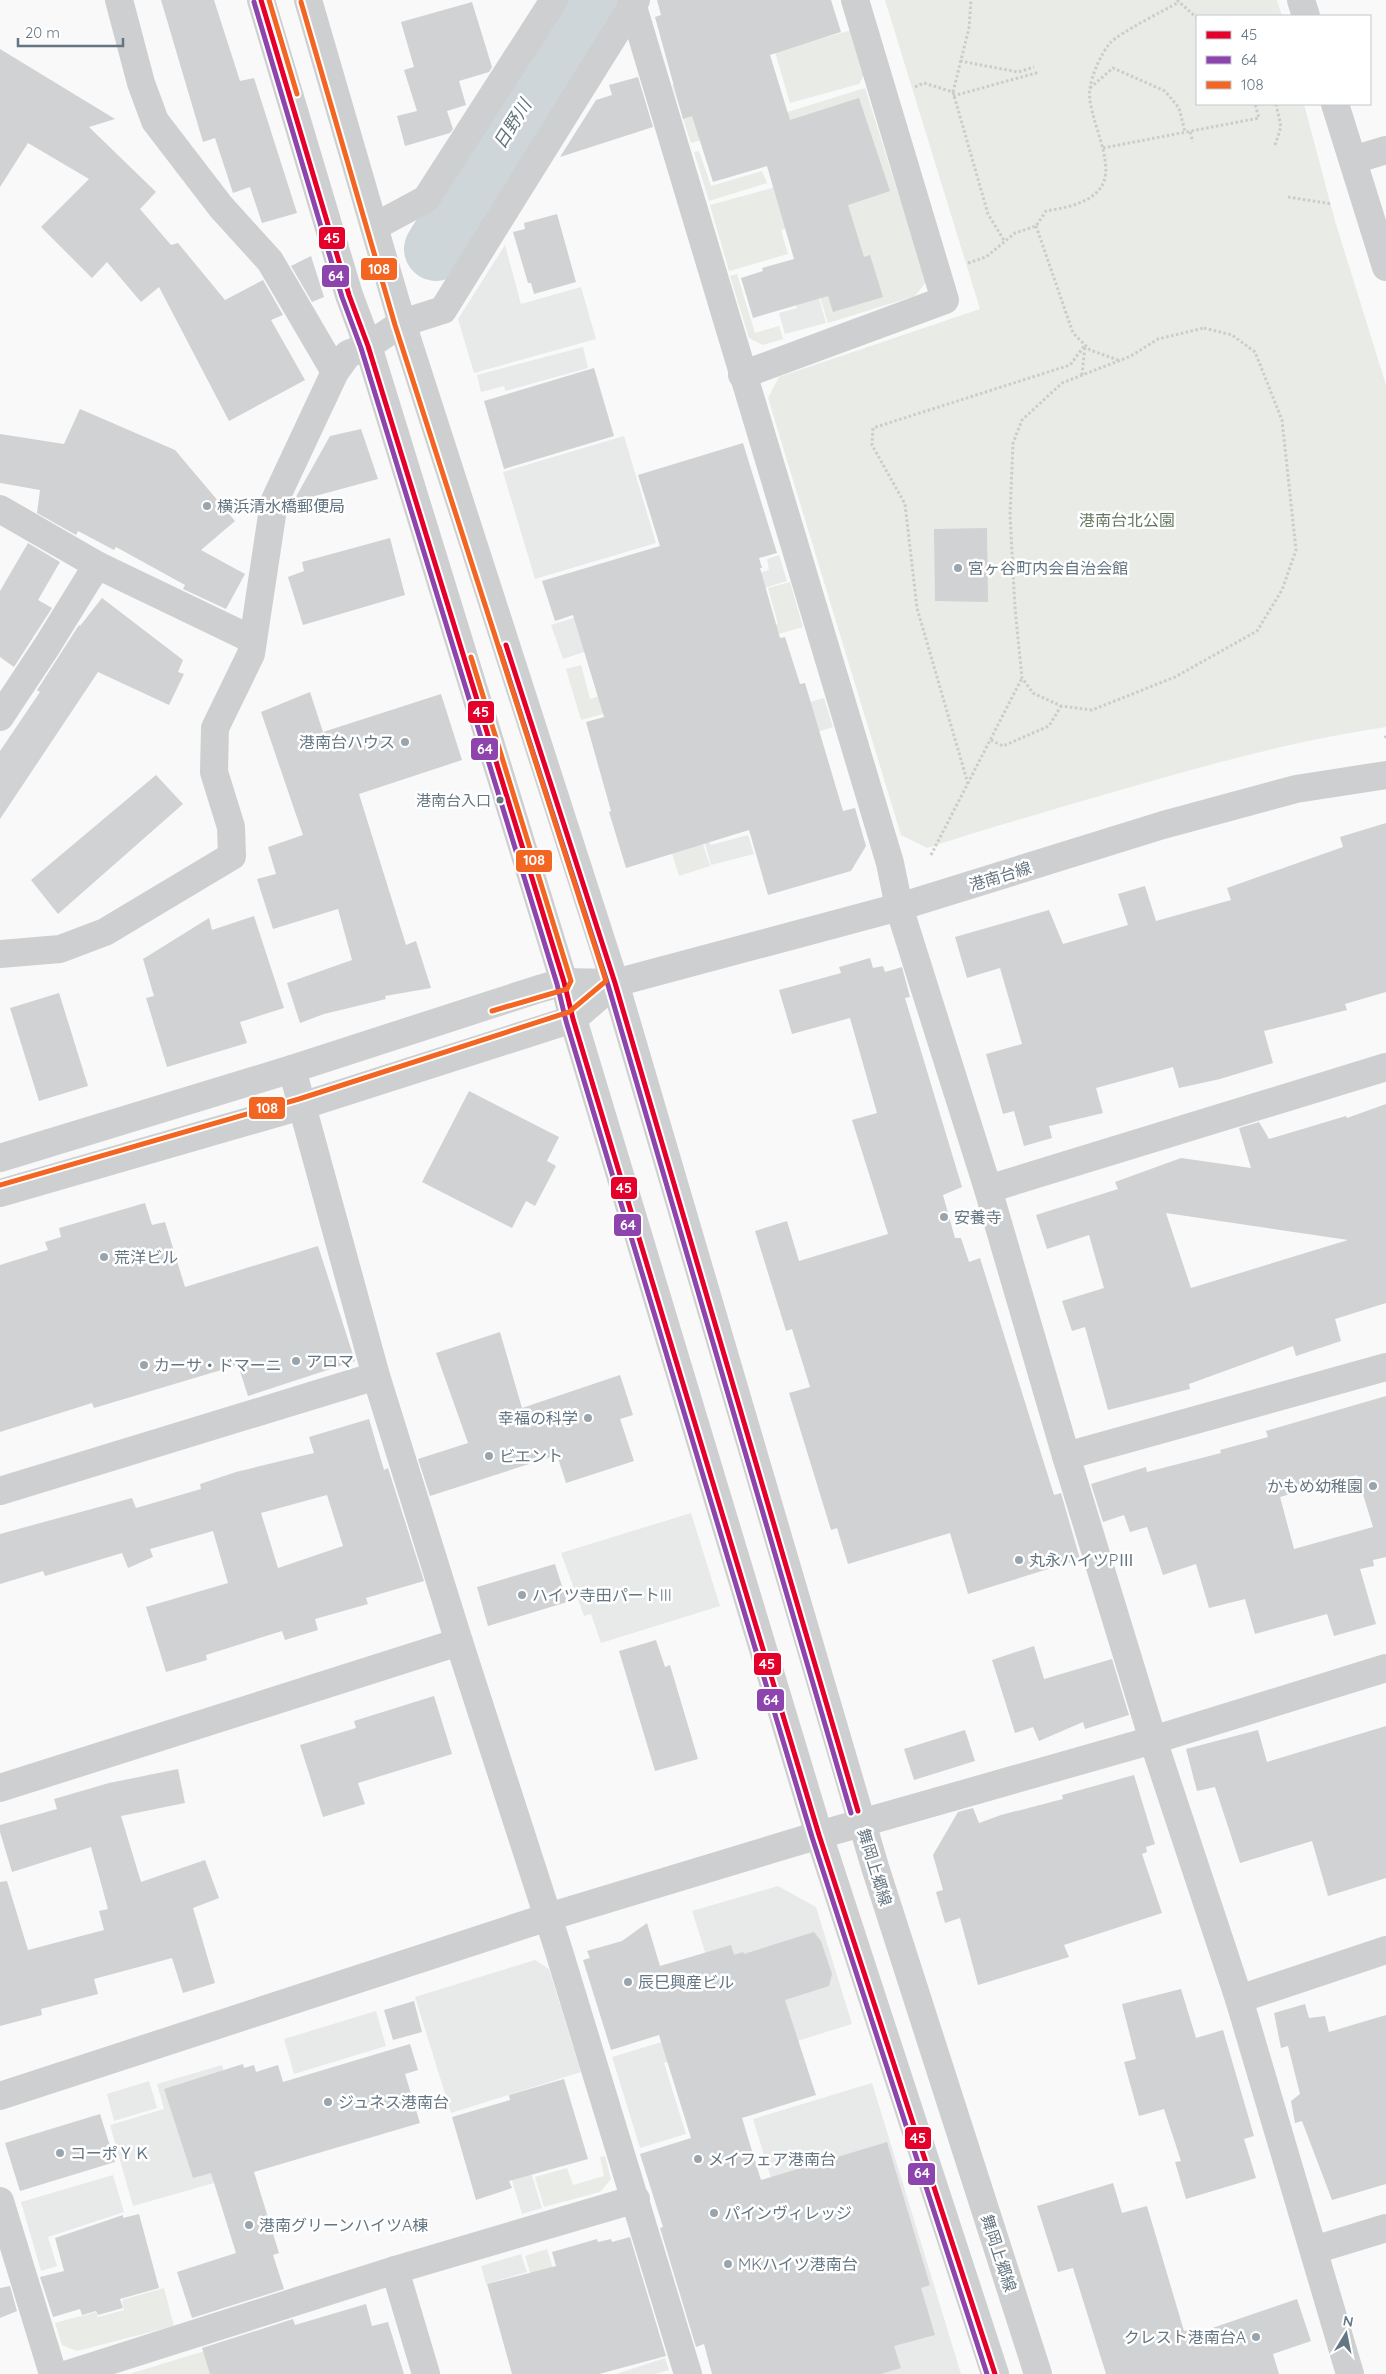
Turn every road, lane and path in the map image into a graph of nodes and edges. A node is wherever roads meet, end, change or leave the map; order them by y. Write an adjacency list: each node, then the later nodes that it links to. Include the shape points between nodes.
1 (119, 0): 39 (street, via 141,83 155,121 221,207 270,261)
2 (261, 0): 37 (street, via 349,295)
3 (308, 0): 30 (street, 舞岡上郷線)
4 (554, 0): 30 (street, via 426,199)
5 (855, 0): 34 (street)
6 (971, 0): 12 (path, via 969,28)
7 (1301, 0): 10 (street)
8 (1178, 1): 11 (path); 16 (path, via 1111,43 1097,66)
9 (633, 2): 35 (street, via 443,310); 40 (street)
10 (1306, 15)
11 (1196, 17)
12 (960, 61): 13 (path, via 1018,72); 17 (path)
13 (1034, 67)
14 (1037, 76): 17 (path, via 1036,73)
15 (924, 83): 17 (path)
16 (1090, 89): 21 (path, via 1113,68 1165,91 1179,108); 25 (path, via 1092,114)
17 (953, 94): 32 (path, via 988,214)
18 (1255, 105): 22 (path, via 1259,118)
19 (1276, 105): 24 (path, via 1281,127)
20 (1335, 105): 27 (street)
21 (1185, 132): 22 (path); 25 (path)
22 (1190, 132): 23 (path)
23 (1192, 142)
24 (1275, 145)
25 (1103, 148): 31 (path, via 1107,173 1097,193 1070,207 1046,211)
26 (1386, 150): 27 (street)
27 (1353, 160): 33 (street)
28 (1288, 197): 29 (path)
29 (1335, 204)
30 (374, 226): 35 (street, 舞岡上郷線)
31 (1036, 226): 32 (path, via 1015,233); 36 (path, via 1073,332)
32 (1004, 242): 34 (path, via 986,257)
33 (1386, 266)
34 (937, 273): 40 (street, via 945,300)
35 (402, 323): 37 (street); 55 (street, 舞岡上郷線)
36 (1085, 345): 38 (path, via 1090,350); 41 (path); 50 (path, via 1070,365 874,428 872,445 905,504 917,608)
37 (368, 346): 39 (street, via 348,354); 54 (street)
38 (1119, 360): 41 (path); 46 (path, via 1158,339 1204,328 1232,335 1255,352 1282,420 1296,550 1282,590 1257,631 1175,678 1092,710)
39 (335, 372): 44 (street, via 274,502)
40 (742, 375): 52 (street, via 890,863)
41 (1082, 375): 45 (path, via 1062,383 1022,420 1013,443 1010,515)
42 (0, 509): 43 (street)
43 (97, 565): 44 (street); 47 (street)
44 (253, 640): 53 (street, via 251,654 215,728 214,772 230,827 232,856 105,932 60,949)
45 (1022, 678): 46 (path, via 1033,693); 48 (path)
46 (1061, 706): 48 (path, via 1049,726 1003,746)
47 (0, 717)
48 (991, 740): 50 (path)
49 (1386, 775): 52 (street, 港南台線, via 1296,789 1163,825)
50 (968, 784): 51 (path)
51 (932, 855)
52 (899, 907): 55 (street, 港南台線); 61 (street)
53 (0, 954)
54 (564, 982): 55 (street); 56 (street); 58 (street)
55 (615, 983): 56 (street); 71 (street, 舞岡上郷線)
56 (573, 1019): 59 (street); 72 (street)
57 (1386, 1067): 61 (street)
58 (292, 1068): 59 (street); 60 (street)
59 (301, 1106): 62 (street); 64 (street)
60 (0, 1158)
61 (988, 1189): 65 (street)
62 (0, 1193)
63 (1386, 1367): 65 (street)
64 (376, 1376): 66 (street); 67 (street)
65 (1066, 1456): 69 (street)
66 (0, 1491)
67 (459, 1642): 70 (street); 73 (street)
68 (1386, 1668): 69 (street)
69 (1153, 1740): 71 (street); 75 (street)
70 (0, 1788)
71 (862, 1824): 72 (street); 87 (street, 舞岡上郷線)
72 (819, 1835): 73 (street); 86 (street)
73 (548, 1917): 76 (street); 77 (street)
74 (1386, 1950): 75 (street)
75 (1239, 1999): 80 (street)
76 (0, 2096)
77 (636, 2199): 81 (street); 85 (street)
78 (0, 2201): 82 (street)
79 (1386, 2228): 80 (street)
80 (1314, 2250): 88 (street)
81 (395, 2270): 83 (street); 84 (street)
82 (53, 2374)
83 (68, 2374)
84 (426, 2374)
85 (688, 2374)
86 (995, 2374)
87 (1038, 2374)
88 (1350, 2374)

